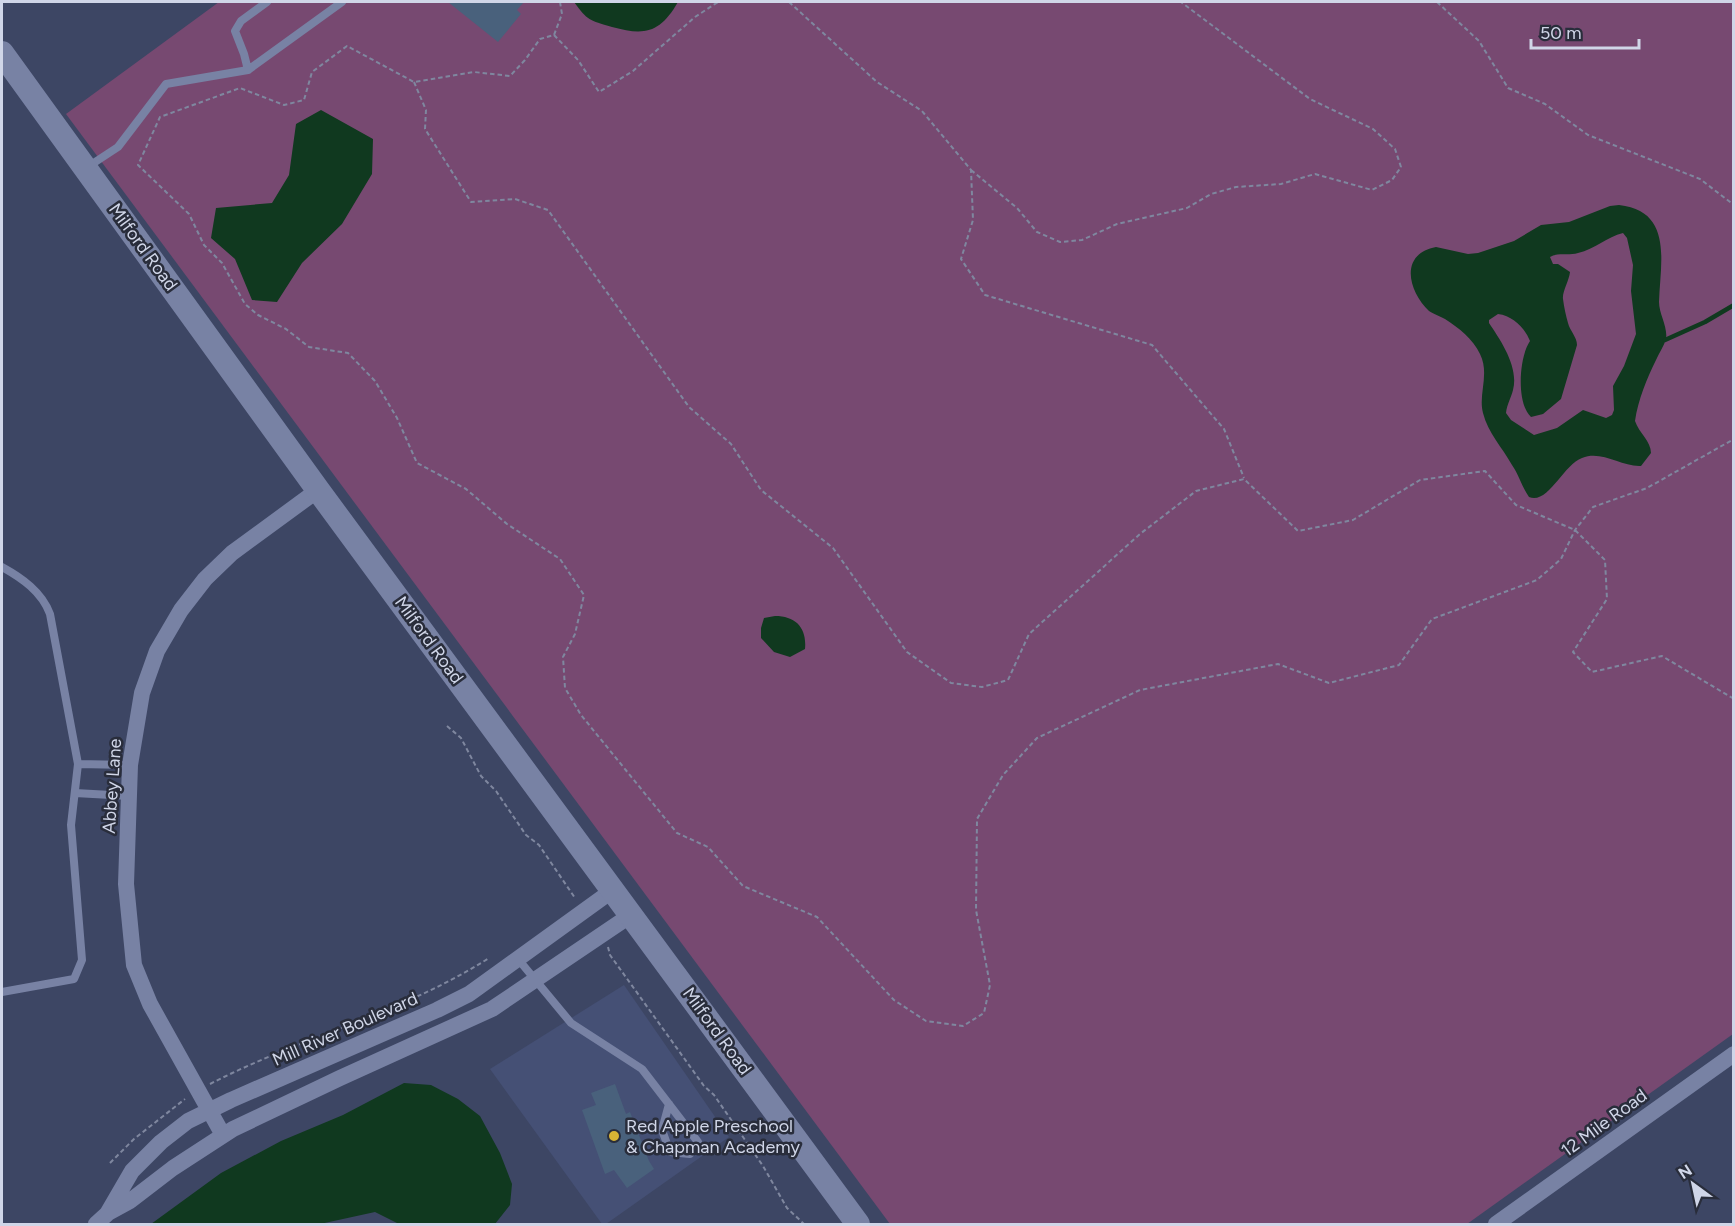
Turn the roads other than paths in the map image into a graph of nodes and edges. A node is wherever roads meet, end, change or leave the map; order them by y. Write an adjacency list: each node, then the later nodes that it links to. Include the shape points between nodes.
1 (267, 2): 4 (lane, via 241,21 235,31)
2 (342, 2): 4 (lane)
3 (2, 53): 5 (street, Milford Road)
4 (248, 70): 5 (lane, via 166,84 118,147)
5 (86, 169): 6 (street, Milford Road)
6 (318, 490): 9 (street, Abbey Lane, via 232,553 181,610 157,651 142,693); 12 (street, Milford Road)
7 (2, 567): 8 (lane, via 20,577 48,608)
8 (78, 764): 9 (lane); 10 (lane)
9 (130, 765): 11 (street, Abbey Lane)
10 (75, 794): 11 (lane); 16 (lane, via 71,825 82,960 74,979)
11 (129, 796): 19 (street, Abbey Lane, via 126,884 134,965 150,1004)
12 (613, 890): 13 (street, Milford Road); 14 (street, Mill River Boulevard)
13 (631, 915): 15 (street, Mill River Boulevard); 22 (street, Milford Road)
14 (518, 958): 15 (lane); 19 (street, Mill River Boulevard, via 469,994 437,1010)
15 (535, 981): 18 (lane, via 571,1023 642,1069); 20 (street, Mill River Boulevard, via 492,1009)
16 (2, 992)
17 (1734, 1054): 23 (street, 12 Mile Road)
18 (669, 1104): 18 (lane, via 698,1142 690,1155 670,1152 662,1130)
19 (210, 1110): 20 (street, Abbey Lane); 21 (street, Mill River Boulevard, via 153,1149 132,1171)
20 (223, 1135): 21 (street, Mill River Boulevard)
21 (102, 1219)
22 (858, 1224)
23 (1496, 1224)

